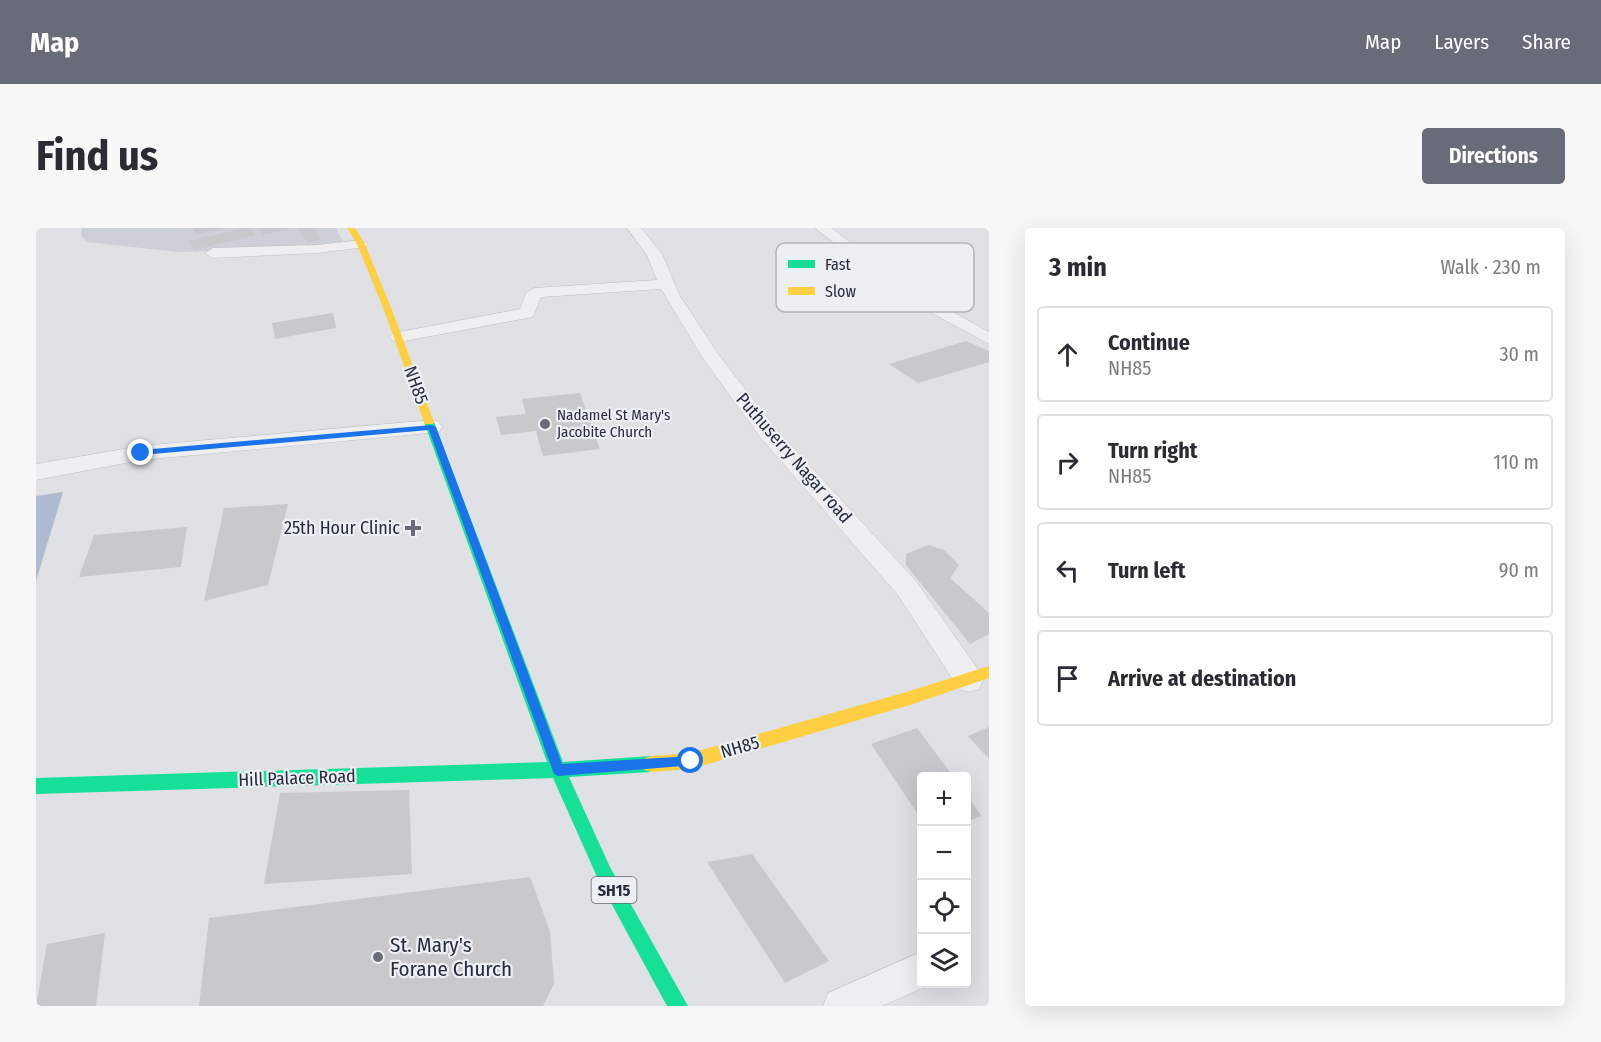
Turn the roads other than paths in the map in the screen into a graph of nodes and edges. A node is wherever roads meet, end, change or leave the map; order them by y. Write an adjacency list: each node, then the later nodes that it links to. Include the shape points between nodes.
1 (351, 228): 5 (main road, NH85 / NH85)
2 (634, 228): 7 (street, Puthuserry Nagar road, via 654,254)
3 (822, 228): 4 (street)
4 (842, 243)
5 (361, 244): 6 (street); 9 (main road, NH85 / NH85)
6 (213, 253)
7 (667, 284): 9 (street, via 534,293 527,313); 14 (street, Puthuserry Nagar road, via 711,357 768,433 907,588)
8 (941, 312): 10 (street)
9 (399, 337): 11 (main road, NH85 / NH85)
10 (989, 339)
11 (432, 427): 12 (street, via 141,453); 15 (main road, NH85 / NH85)
12 (36, 472)
13 (989, 672): 14 (main road, NH85 / NH85)
14 (969, 680): 15 (main road, NH85 / NH85, via 691,761)
15 (558, 770): 16 (main road, Hill Palace Road); 18 (main road, SH15, via 604,873)
16 (36, 786)
17 (917, 972): 19 (street)
18 (678, 1006)
19 (841, 1006)

